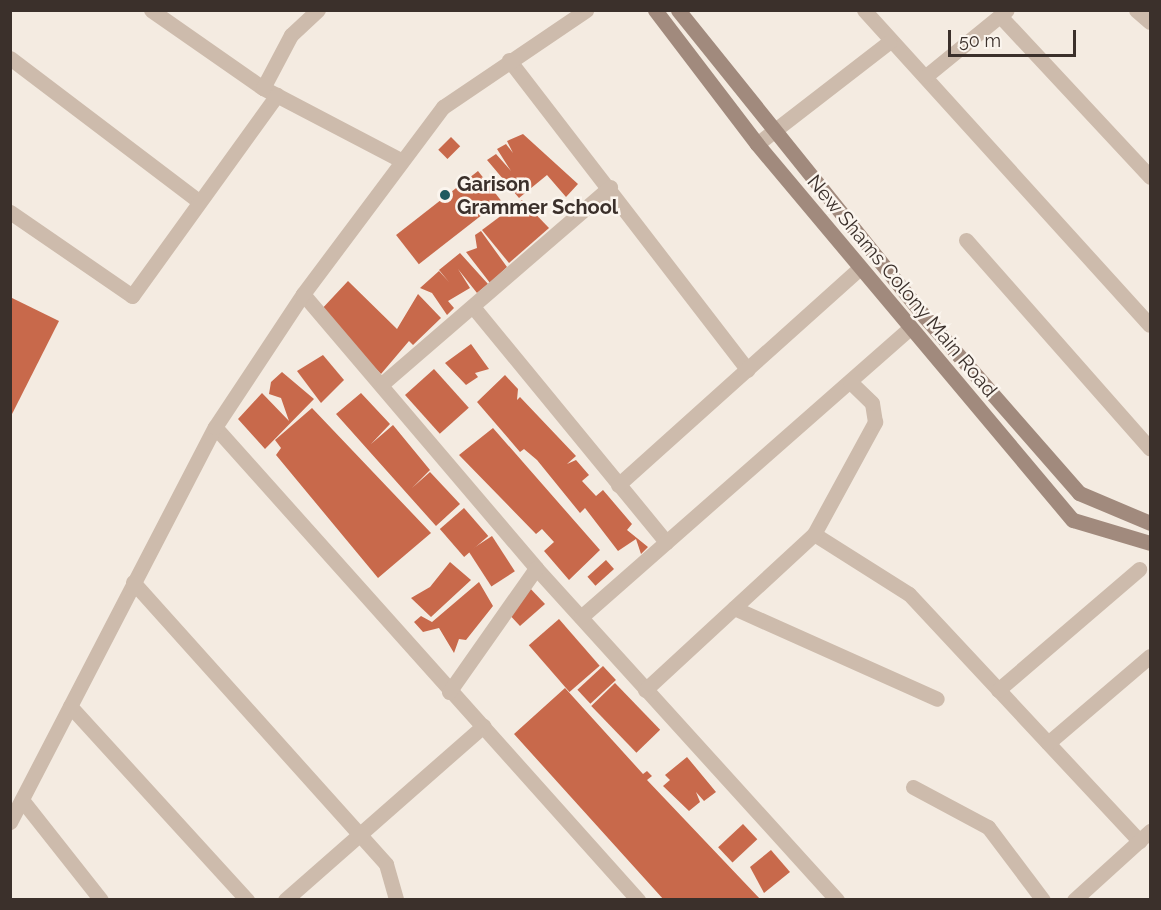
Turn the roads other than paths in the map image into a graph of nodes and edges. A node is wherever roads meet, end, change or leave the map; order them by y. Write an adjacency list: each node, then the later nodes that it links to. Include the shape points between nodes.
1 (151, 10): 14 (street)
2 (318, 10): 14 (street, via 291,35)
3 (586, 10): 11 (street)
4 (655, 10): 17 (main road, New Shams Colony Main Road)
5 (678, 10): 16 (main road, New Shams Colony Main Road)
6 (864, 10): 10 (street)
7 (1136, 10): 9 (street)
8 (1004, 13): 13 (street); 19 (street)
9 (1150, 22)
10 (889, 42): 13 (street); 16 (street)
11 (509, 60): 18 (street, via 443,106); 20 (street)
12 (12, 62): 21 (street)
13 (926, 76): 27 (street)
14 (263, 88): 15 (street)
15 (277, 95): 18 (street); 21 (street)
16 (772, 133): 17 (street); 35 (main road, New Shams Colony Main Road, via 1079,493)
17 (757, 144): 24 (main road, New Shams Colony Main Road)
18 (401, 160): 25 (street)
19 (1150, 177)
20 (610, 187): 26 (street); 29 (street)
21 (197, 200): 22 (street, via 132,296)
22 (10, 212)
23 (966, 240): 33 (street)
24 (859, 269): 28 (main road, New Shams Colony Main Road); 29 (street)
25 (303, 294): 31 (street); 32 (street)
26 (474, 308): 31 (street); 34 (street)
27 (1150, 325)
28 (910, 328): 30 (street); 38 (main road, New Shams Colony Main Road, via 1073,520)
29 (748, 370): 34 (street)
30 (850, 382): 36 (street, via 872,403 876,422); 37 (street)
31 (383, 383): 39 (street)
32 (215, 427): 41 (street); 47 (street)
33 (1150, 449)
34 (618, 485): 37 (street)
35 (1150, 524)
36 (814, 534): 42 (street); 46 (street, via 909,594)
37 (666, 542): 43 (street)
38 (1150, 543)
39 (536, 568): 43 (street); 47 (street)
40 (1139, 569): 46 (street)
41 (133, 582): 49 (street); 55 (street)
42 (734, 608): 45 (street); 48 (street)
43 (581, 616): 45 (street)
44 (1150, 656): 51 (street)
45 (645, 690): 57 (street)
46 (998, 690): 51 (street)
47 (449, 692): 50 (street)
48 (937, 699)
49 (70, 706): 53 (street); 59 (street)
50 (483, 726): 55 (street); 62 (street)
51 (1048, 743): 56 (street)
52 (913, 787): 63 (street, via 988,827)
53 (22, 800): 54 (street); 58 (street)
54 (10, 822)
55 (361, 836): 60 (street); 61 (street, via 387,864)
56 (1145, 836): 64 (street)
57 (829, 897)
58 (101, 900)
59 (247, 900)
60 (285, 900)
61 (396, 900)
62 (638, 900)
63 (1043, 900)
64 (1074, 900)

